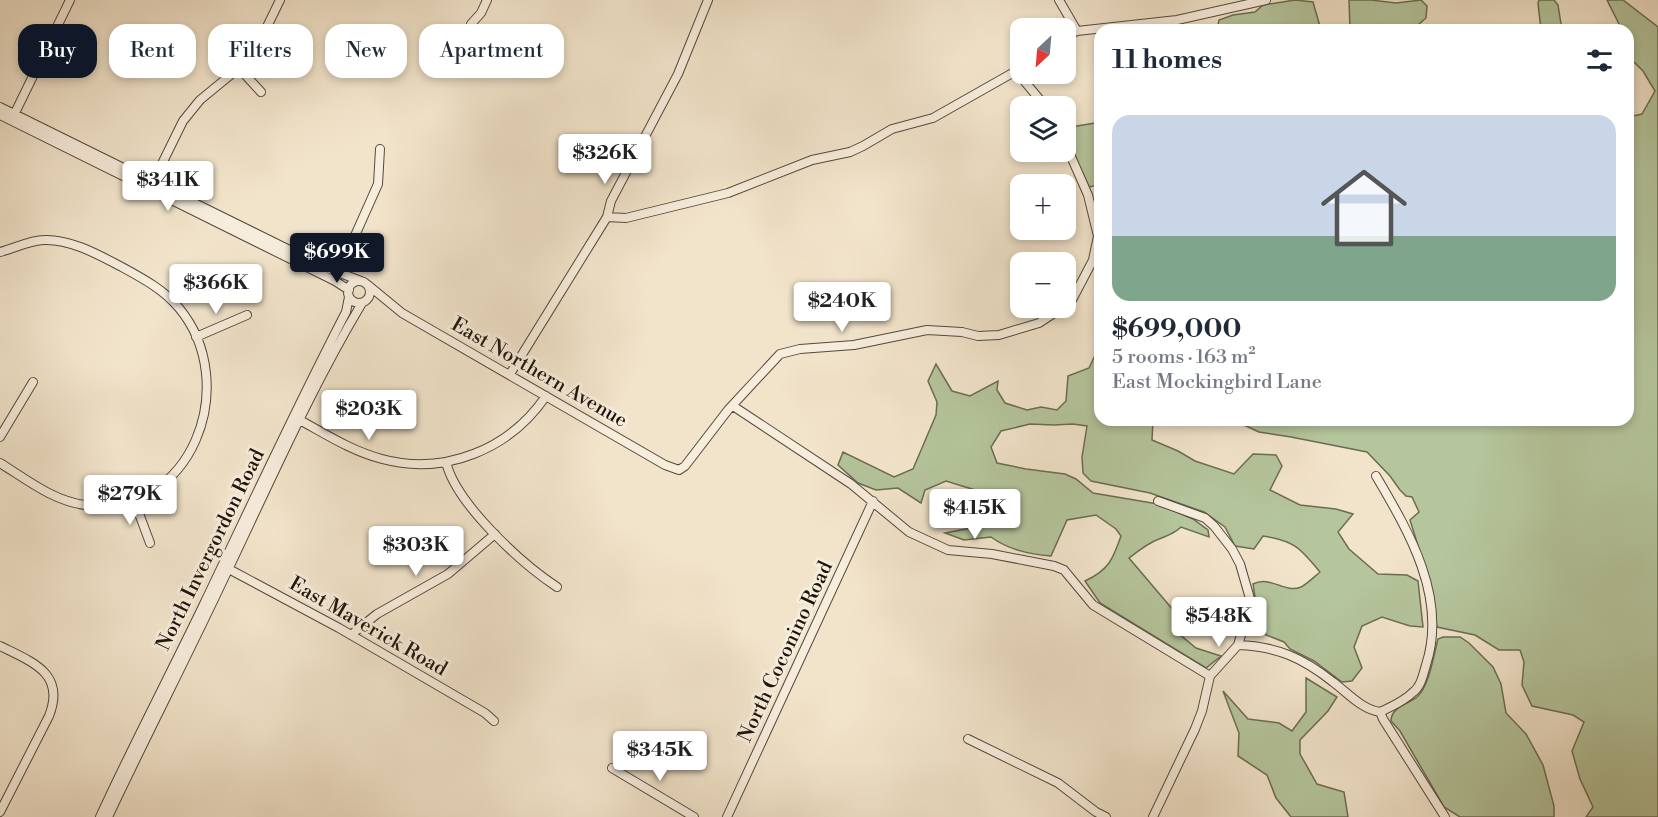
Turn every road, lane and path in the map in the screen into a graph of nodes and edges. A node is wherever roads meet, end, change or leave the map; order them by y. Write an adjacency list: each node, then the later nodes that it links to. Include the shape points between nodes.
1 (70, 0): 18 (street)
2 (280, 0): 7 (street)
3 (487, 0): 8 (street)
4 (708, 0): 22 (street, via 678,74 611,201)
5 (1059, 0): 11 (street)
6 (1266, 0): 9 (street)
7 (268, 24)
8 (471, 24)
9 (1141, 24)
10 (1094, 29): 11 (street)
11 (1077, 31)
12 (1010, 74): 22 (street, via 933,118 892,129 850,152 812,160 728,193 626,218)
13 (226, 78): 21 (street, via 190,112)
14 (248, 78): 15 (street)
15 (261, 92)
16 (0, 107): 18 (street)
17 (0, 115): 18 (street)
18 (13, 117): 21 (street)
19 (380, 149): 26 (street, via 378,184)
20 (1073, 162): 23 (street)
21 (151, 186): 26 (street)
22 (607, 217): 35 (street)
23 (1094, 220)
24 (0, 252): 34 (street, via 42,240 81,248 161,290 180,309)
25 (1094, 255): 28 (street)
26 (337, 277): 27 (street); 29 (street)
27 (365, 283): 29 (street, via 354,282); 30 (street, North Invergordon Road, via 370,292); 31 (street, East Northern Avenue)
28 (1076, 291)
29 (349, 293): 30 (street, via 355,302); 39 (street, North Invergordon Road, via 346,312)
30 (365, 301): 31 (street, East Northern Avenue); 39 (street, North Invergordon Road)
31 (389, 303): 35 (street, East Northern Avenue)
32 (247, 315): 34 (street)
33 (1046, 318): 38 (street, via 999,335 927,330 854,345 780,354)
34 (196, 337): 44 (street, via 208,386 198,436 173,474)
35 (510, 374): 37 (street, East Northern Avenue)
36 (33, 382): 40 (street)
37 (546, 396): 38 (street, East Northern Avenue, via 679,470); 41 (street, via 527,421 496,444)
38 (733, 406): 45 (street)
39 (297, 419): 41 (street, via 382,459); 49 (street, North Invergordon Road)
40 (0, 437)
41 (446, 462): 47 (street, via 456,486)
42 (0, 463): 44 (street, via 73,503 105,506)
43 (1376, 476): 55 (street, via 1418,554 1428,586 1434,630 1418,687)
44 (134, 500): 48 (street)
45 (873, 501): 54 (street, via 909,532 948,550 992,554 1064,570 1093,606); 63 (street, North Coconino Road)
46 (1158, 501): 52 (street, via 1205,518 1232,549 1251,602)
47 (495, 534): 50 (street); 51 (street, via 448,574 377,614)
48 (150, 543)
49 (226, 567): 51 (street, East Maverick Road); 60 (street, North Invergordon Road, via 138,734); 61 (street, North Invergordon Road)
50 (557, 587)
51 (351, 635): 56 (street, East Maverick Road)
52 (1238, 645): 54 (street); 55 (street, via 1265,647 1293,656 1361,704)
53 (0, 646): 59 (street, via 38,666 55,692 49,716)
54 (1210, 676): 65 (street, via 1195,729)
55 (1380, 712): 66 (street)
56 (494, 721)
57 (968, 739): 64 (street, via 1058,783)
58 (612, 768): 62 (street)
59 (0, 812)
60 (100, 817)
61 (108, 817)
62 (694, 817)
63 (727, 817)
64 (1106, 817)
65 (1153, 817)
66 (1448, 817)

